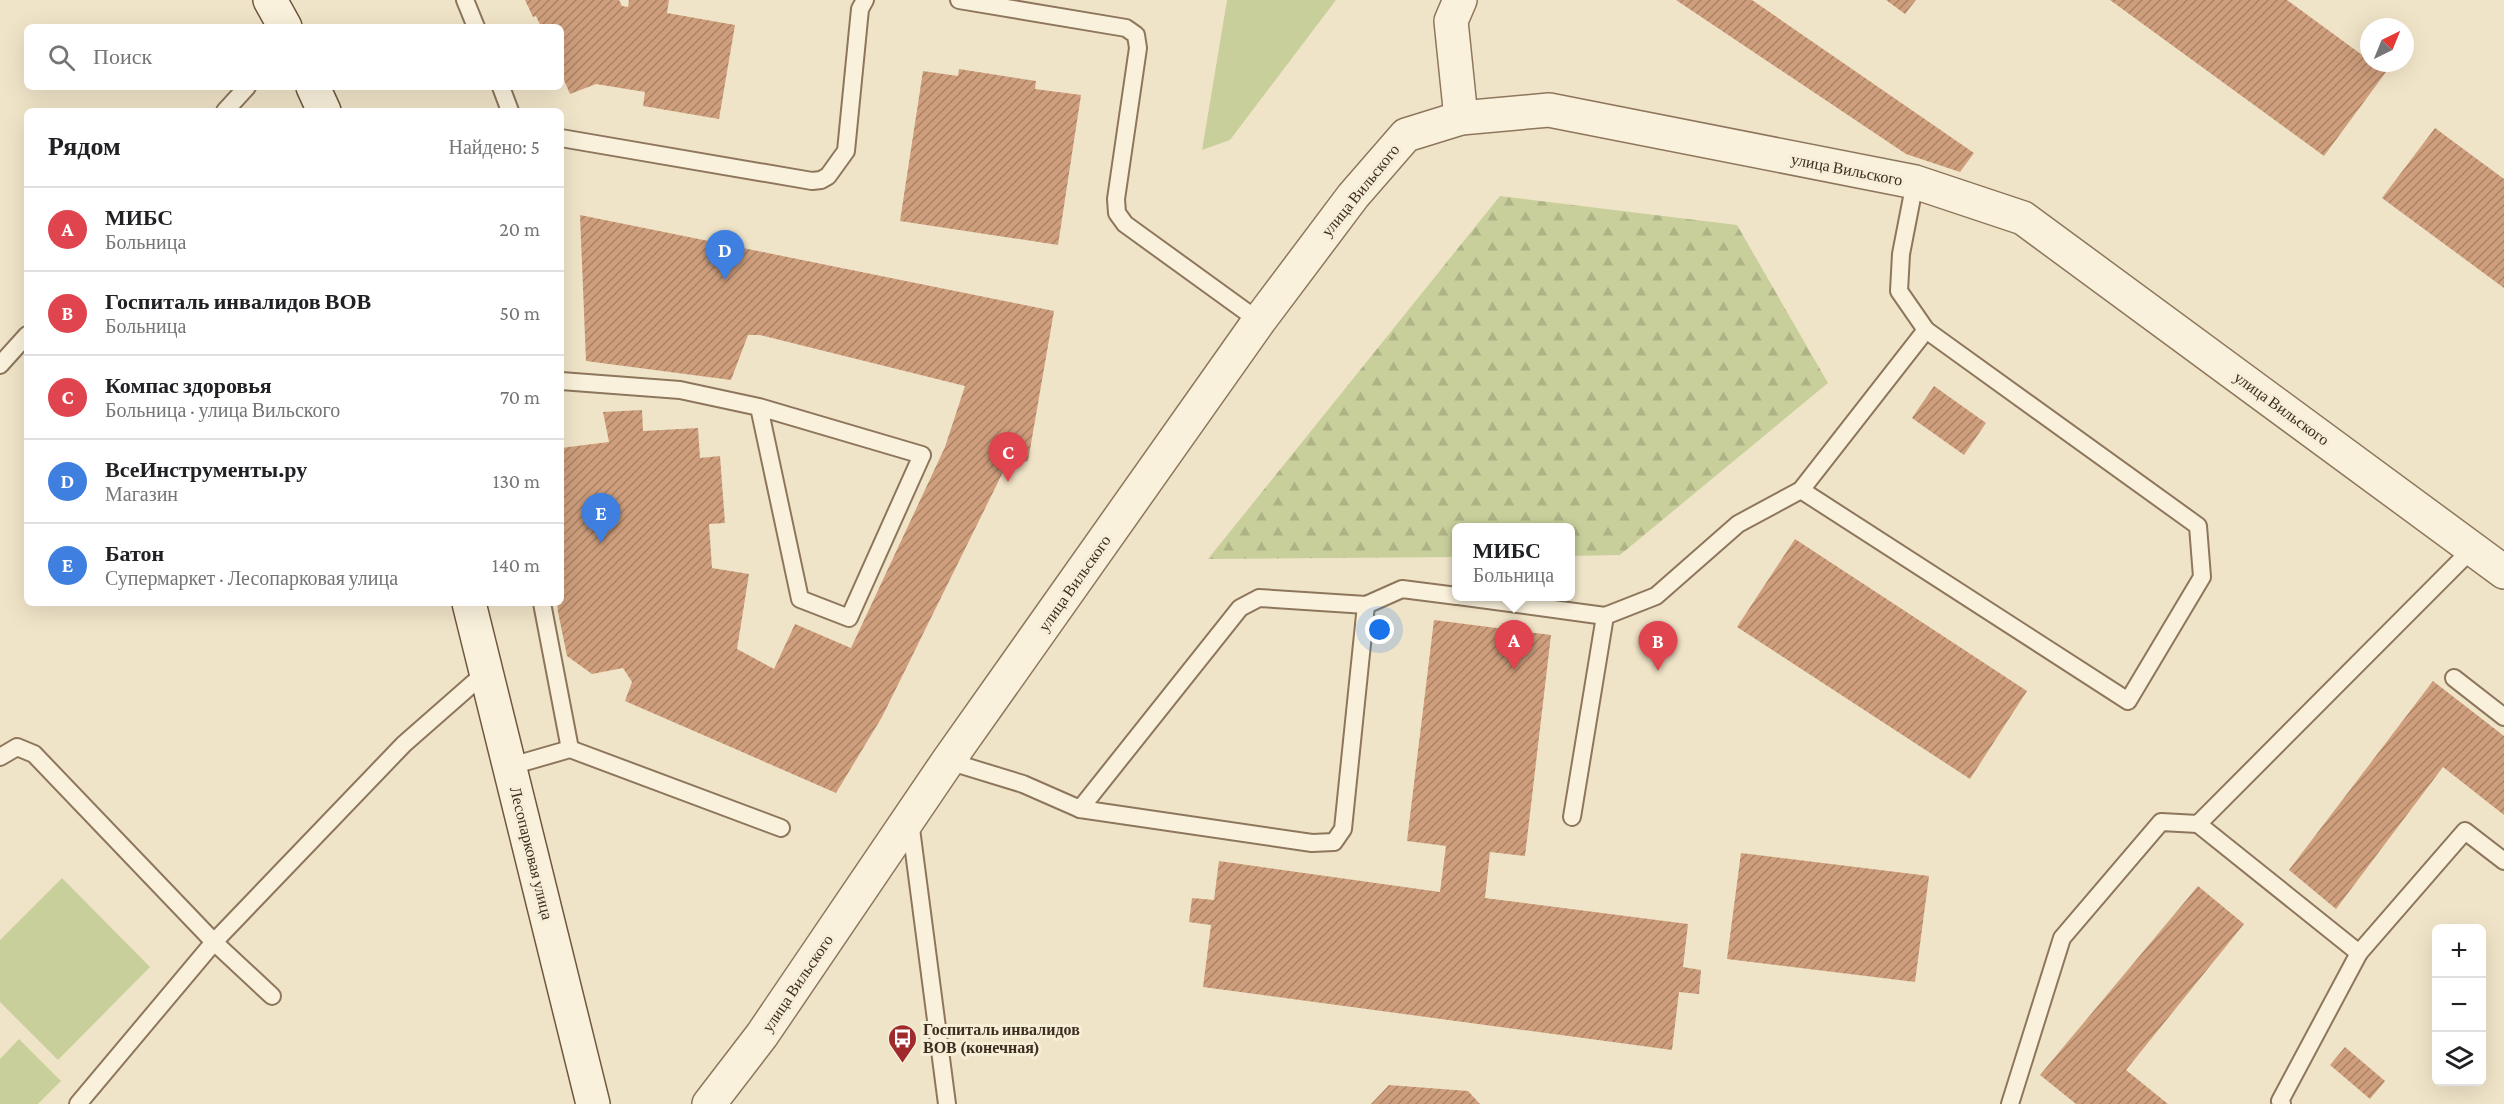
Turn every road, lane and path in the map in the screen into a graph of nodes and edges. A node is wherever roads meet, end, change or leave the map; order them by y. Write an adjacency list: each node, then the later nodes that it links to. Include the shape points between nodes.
1 (270, 0): 6 (street)
2 (465, 0): 7 (lane)
3 (865, 0): 15 (lane, via 860,9 846,151 821,180)
4 (964, 0): 17 (lane, via 1126,28 1136,35 1138,48 1117,213 1125,224)
5 (1460, 0): 14 (street, via 1451,21)
6 (283, 24)
7 (475, 24)
8 (244, 90): 11 (lane)
9 (314, 90): 12 (street)
10 (502, 90): 13 (lane)
11 (228, 108)
12 (323, 108)
13 (509, 108)
14 (1461, 118): 16 (street, улица Вильского, via 1549,110); 17 (street, улица Вильского, via 1406,135 1353,196)
15 (564, 139)
16 (1915, 182): 18 (lane, via 1900,254 1899,291); 24 (street, улица Вильского, via 2023,218)
17 (1259, 321): 37 (street, улица Вильского)
18 (1926, 330): 23 (lane); 23 (lane, via 2198,526 2202,577 2128,700)
19 (24, 338): 20 (lane)
20 (0, 365)
21 (564, 381): 22 (lane, via 680,390)
22 (759, 407): 22 (lane, via 922,455 849,618 800,599)
23 (1801, 490): 31 (lane, via 1738,524 1656,596)
24 (2472, 549): 25 (street, улица Вильского); 42 (lane)
25 (2504, 572)
26 (1452, 595): 28 (lane, via 1402,589)
27 (1494, 601): 31 (lane)
28 (1366, 605): 39 (lane, via 1260,598 1240,608); 39 (lane, via 1343,830 1334,842 1312,843)
29 (470, 606): 32 (street, Лесопарковая улица)
30 (543, 606): 35 (lane)
31 (1605, 616): 41 (lane)
32 (486, 672): 38 (street, Лесопарковая улица); 45 (lane, via 404,744)
33 (2454, 678): 34 (lane)
34 (2504, 717)
35 (570, 749): 38 (lane); 43 (lane)
36 (0, 757): 45 (lane, via 17,747 34,754)
37 (948, 761): 39 (lane, via 1023,784); 40 (street, улица Вильского)
38 (511, 766): 49 (street, Лесопарковая улица)
39 (1080, 809)
40 (909, 817): 50 (street, улица Вильского, via 762,1035); 51 (lane)
41 (1572, 817)
42 (2199, 824): 46 (lane); 52 (lane, via 2161,822 2062,939)
43 (781, 828)
44 (2504, 861): 46 (lane, via 2465,831)
45 (214, 942): 47 (lane); 48 (lane)
46 (2359, 953): 53 (lane, via 2280,1101)
47 (272, 996)
48 (78, 1104)
49 (593, 1104)
50 (710, 1104)
51 (947, 1104)
52 (2010, 1104)
53 (2282, 1104)

